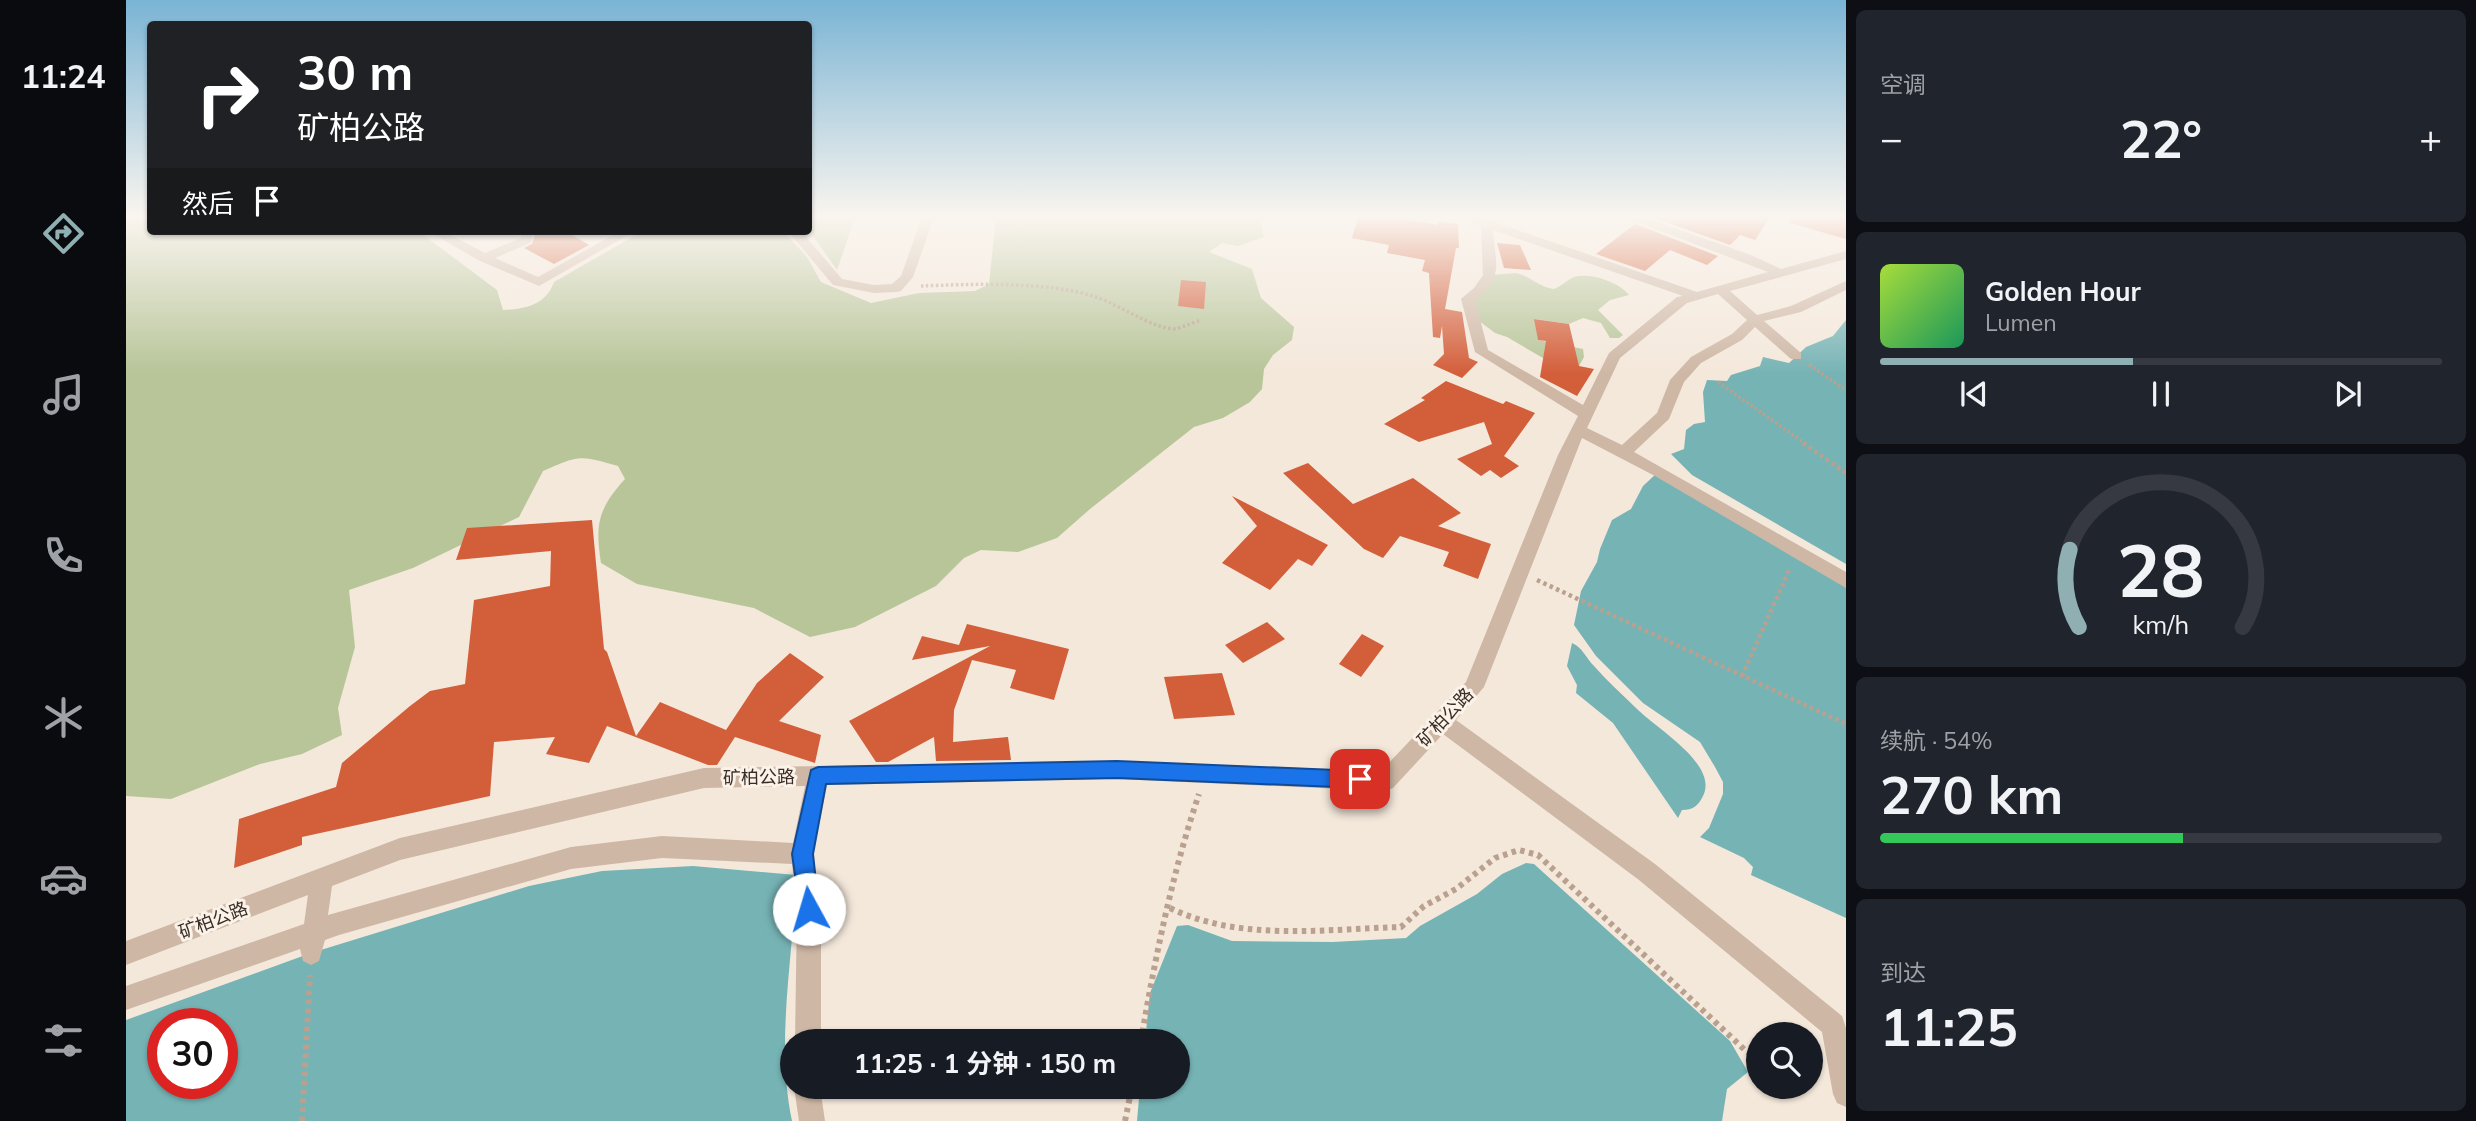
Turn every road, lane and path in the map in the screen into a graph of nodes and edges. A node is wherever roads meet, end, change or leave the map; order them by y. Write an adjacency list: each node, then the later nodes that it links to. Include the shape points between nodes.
1 (509, 269): 2 (street, via 538,282)
2 (561, 269)
3 (827, 269): 11 (street, via 838,282)
4 (910, 269): 11 (street)
5 (1491, 269): 19 (street, via 1486,286 1468,299 1482,352)
6 (1617, 269): 13 (street)
7 (1770, 269): 9 (street)
8 (1802, 269): 9 (street, 矿柏公路)
9 (1780, 274): 12 (street, 矿柏公路)
10 (1846, 285): 14 (street, via 1796,309)
11 (896, 288): 15 (path, via 951,285 1080,293 1173,329)
12 (1721, 290): 13 (street, 矿柏公路); 14 (street)
13 (1696, 296): 19 (street, 矿柏公路, via 1682,300 1614,356)
14 (1756, 319): 16 (street); 20 (street, via 1737,337 1696,360 1677,380 1664,415)
15 (1201, 320)
16 (1796, 356): 18 (path)
17 (1718, 382): 21 (path)
18 (1846, 390)
19 (1582, 422): 20 (street); 23 (street, 矿柏公路)
20 (1623, 453): 22 (street)
21 (1846, 474)
22 (1795, 552): 24 (street); 25 (path)
23 (1520, 572): 25 (path); 26 (street, 矿柏公路, via 1474,687)
24 (1846, 581)
25 (1742, 676): 27 (path)
26 (1442, 721): 28 (street, 矿柏公路, via 1386,780); 39 (street, via 1647,872 1833,1025)
27 (1846, 724)
28 (1205, 773): 29 (street, 矿柏公路, via 1117,770); 32 (path)
29 (818, 776): 30 (street); 31 (street, 矿柏公路, via 704,778 400,849)
30 (803, 854): 33 (street, via 662,847 570,858); 36 (street, via 809,909)
31 (322, 879): 33 (street); 34 (street, 矿柏公路)
32 (1170, 908): 37 (path); 38 (path, via 1213,926 1401,927 1495,858 1519,850 1538,855)
33 (313, 942): 35 (street); 42 (path)
34 (126, 953)
35 (126, 998)
36 (808, 1029)
37 (1143, 1029)
38 (1746, 1051)
39 (1846, 1094)
40 (808, 1099): 43 (street)
41 (1130, 1099): 44 (path)
42 (302, 1121)
43 (811, 1121)
44 (1125, 1121)

